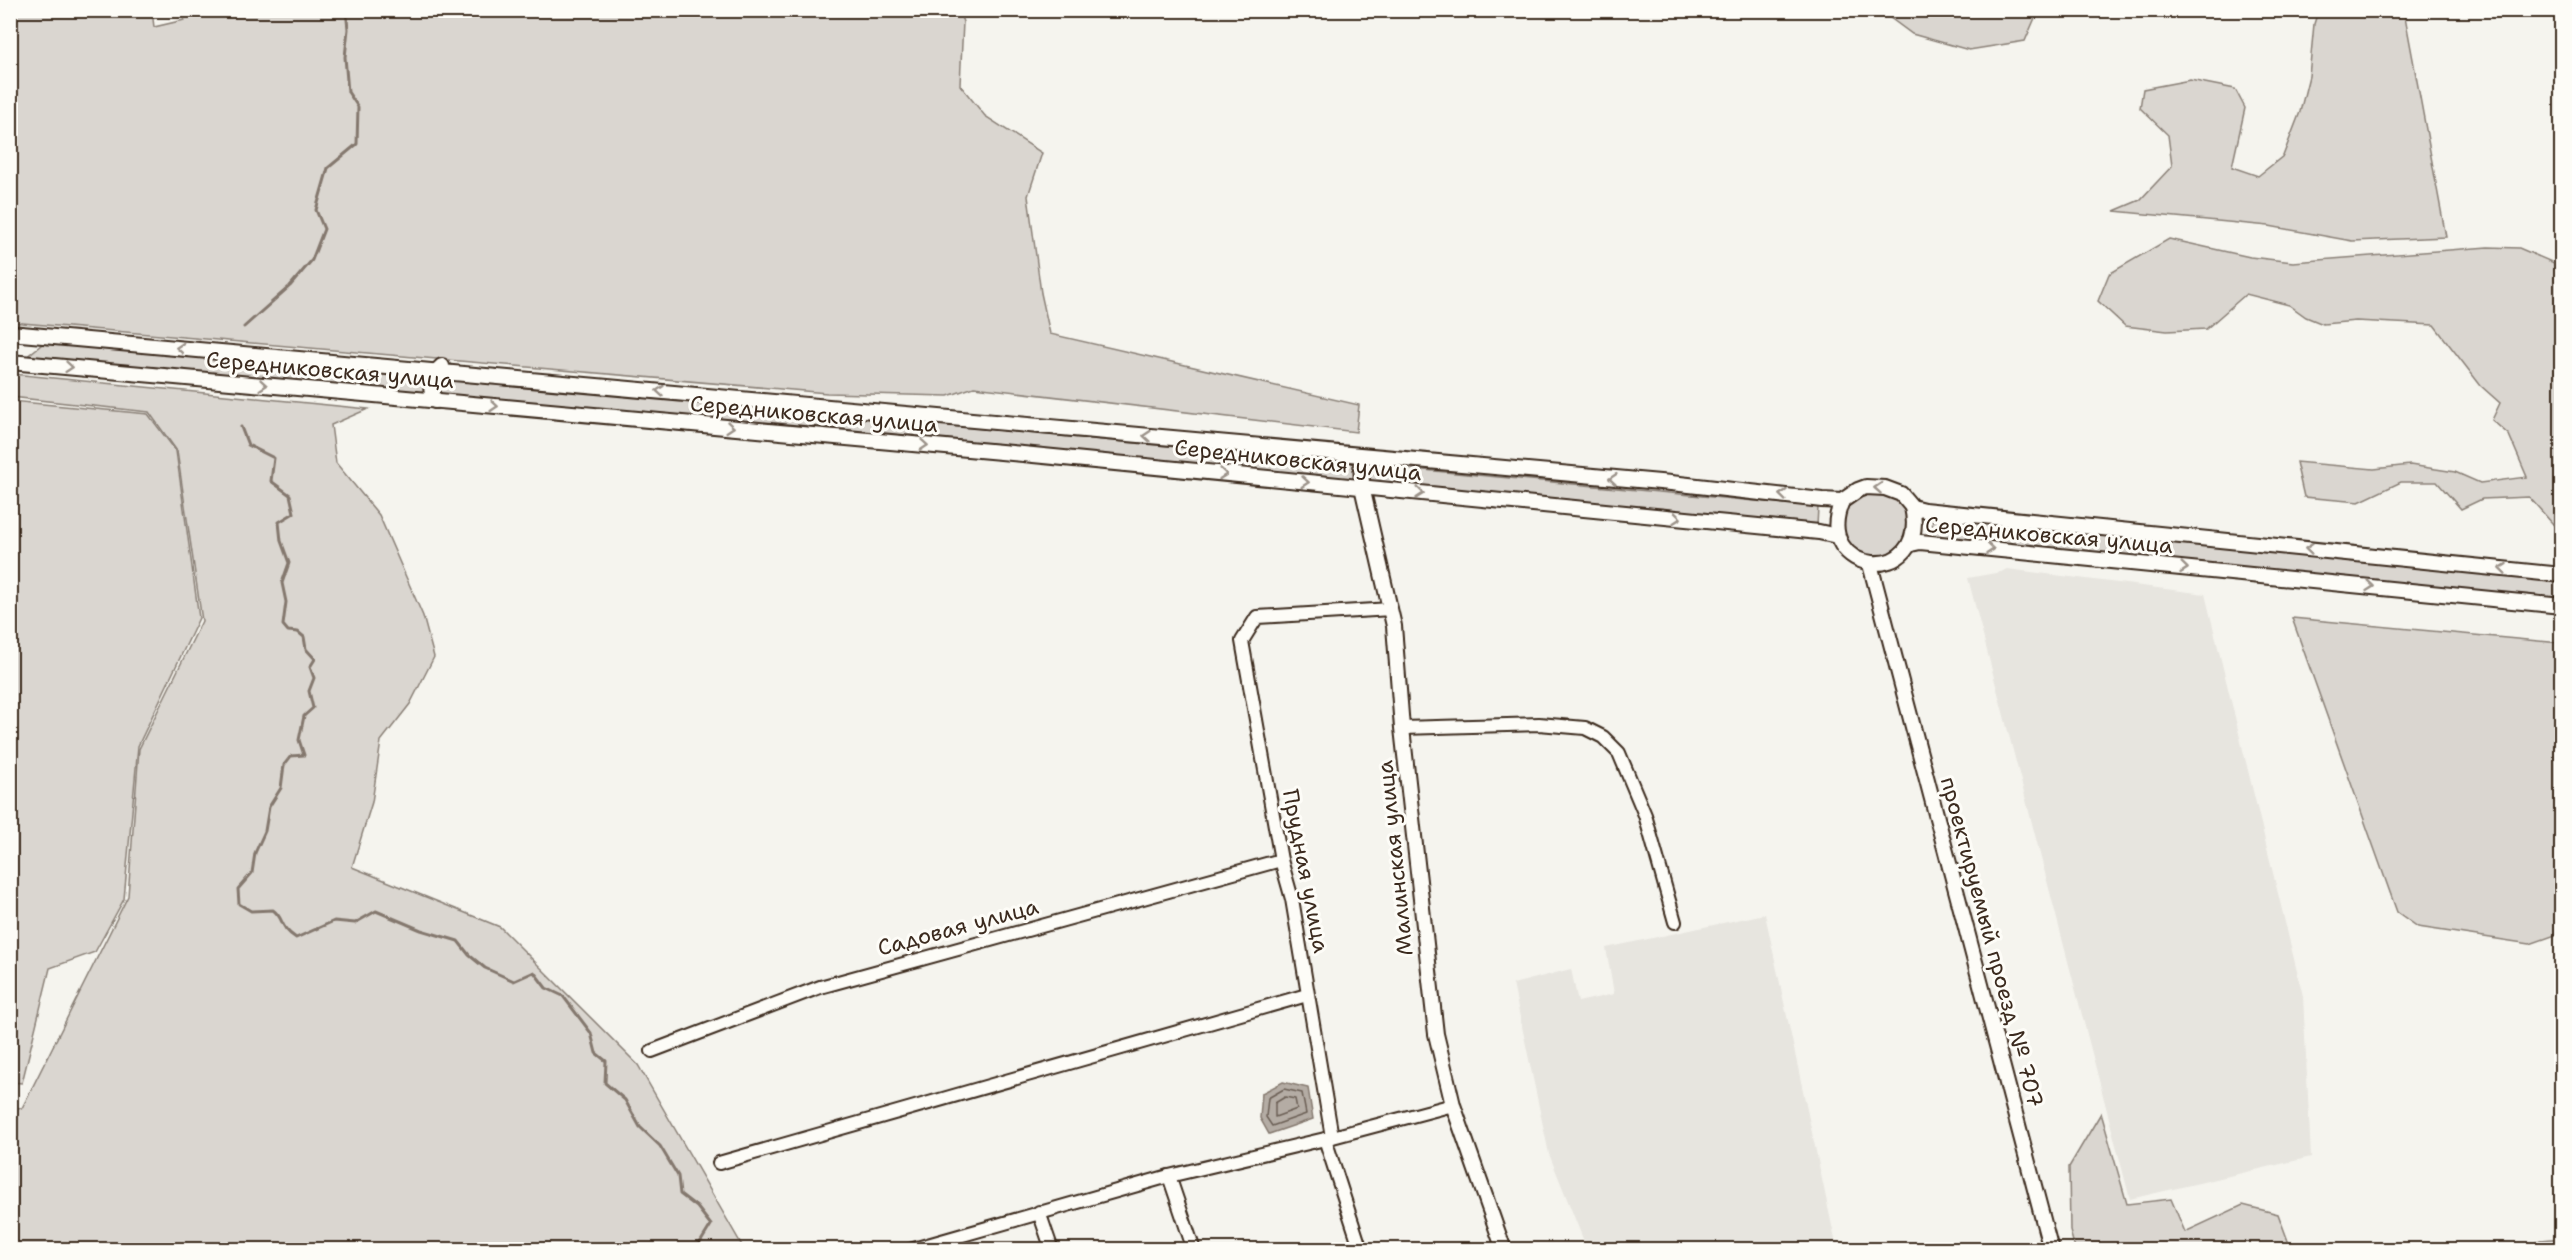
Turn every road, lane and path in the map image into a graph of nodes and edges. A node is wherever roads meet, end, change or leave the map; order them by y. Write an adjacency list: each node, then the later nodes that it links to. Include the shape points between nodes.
1 (10, 333): 3 (street, Середниковская улица, one-way to 1)
2 (10, 362): 4 (street, Середниковская улица, one-way to 4)
3 (436, 371): 4 (street, via 430,387); 5 (street, Середниковская улица, one-way to 3)
4 (435, 401): 6 (street, Середниковская улица, one-way to 6)
5 (1361, 456): 6 (street, Малинская улица); 7 (street, Середниковская улица, one-way to 5)
6 (1362, 487): 9 (street, Середниковская улица, one-way to 9); 14 (street, Малинская улица)
7 (1842, 501): 8 (street, Середниковская улица, one-way to 7, via 1901,494 1885,488 1866,487); 9 (street, via 1836,514)
8 (1912, 507): 10 (street, via 1915,527); 12 (street, Середниковская улица, one-way to 8)
9 (1837, 536): 11 (street, via 1853,557)
10 (1911, 544): 11 (street, Середниковская улица, via 1897,558); 13 (street, Середниковская улица, one-way to 13)
11 (1870, 564): 31 (street, проектируемый проезд № 707)
12 (2562, 575)
13 (2562, 606)
14 (1391, 609): 15 (street, Малинская улица); 16 (street, Прудная улица, via 1257,617 1242,641)
15 (1402, 728): 17 (street, via 1539,724 1585,728 1603,737 1619,753 1645,815); 20 (street, Малинская улица, via 1436,1034)
16 (1281, 860): 18 (street, Прудная улица, via 1292,899); 19 (street, Садовая улица, via 820,987)
17 (1675, 922)
18 (1307, 995): 21 (street, Прудная улица); 22 (street)
19 (652, 1050)
20 (1453, 1104): 21 (street); 30 (street, Малинская улица)
21 (1328, 1138): 23 (street); 29 (street, Прудная улица)
22 (719, 1163)
23 (1170, 1176): 24 (street); 28 (street)
24 (1040, 1212): 25 (street); 27 (street)
25 (923, 1248): 26 (street)
26 (910, 1250)
27 (1052, 1250)
28 (1194, 1250)
29 (1360, 1250)
30 (1504, 1250)
31 (2050, 1250)

